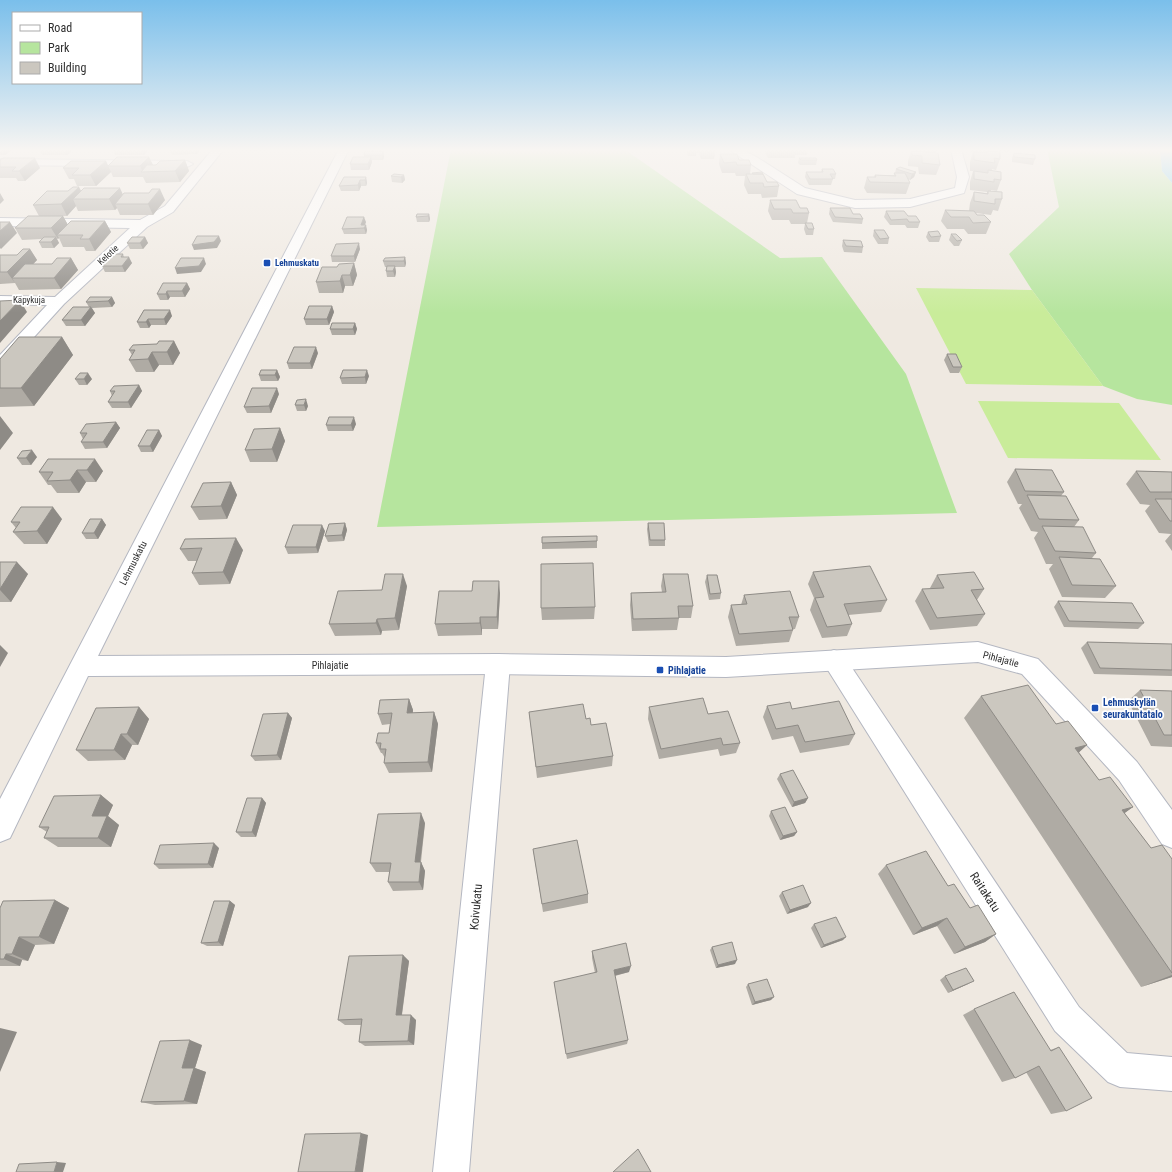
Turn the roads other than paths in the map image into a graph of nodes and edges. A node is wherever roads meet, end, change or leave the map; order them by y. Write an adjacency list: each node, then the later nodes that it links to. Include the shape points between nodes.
1 (173, 204): 4 (street, Kelotie, via 169,209)
2 (316, 204): 10 (street, Lehmuskatu)
3 (0, 222): 4 (street)
4 (142, 224): 6 (street, Kelotie)
5 (0, 300): 6 (street, Käpykuja)
6 (59, 301): 7 (street, Kelotie)
7 (0, 365)
8 (834, 660): 9 (street, Pihlajatie, via 726,667); 12 (street, Pihlajatie, via 978,652 1030,666 1128,772); 13 (street, Raitakatu, via 1067,1019 1120,1070)
9 (498, 664): 10 (street, Pihlajatie); 14 (street, Koivukatu)
10 (80, 666): 11 (street, Lehmuskatu)
11 (0, 828)
12 (1172, 834)
13 (1172, 1074)
14 (456, 1165)

